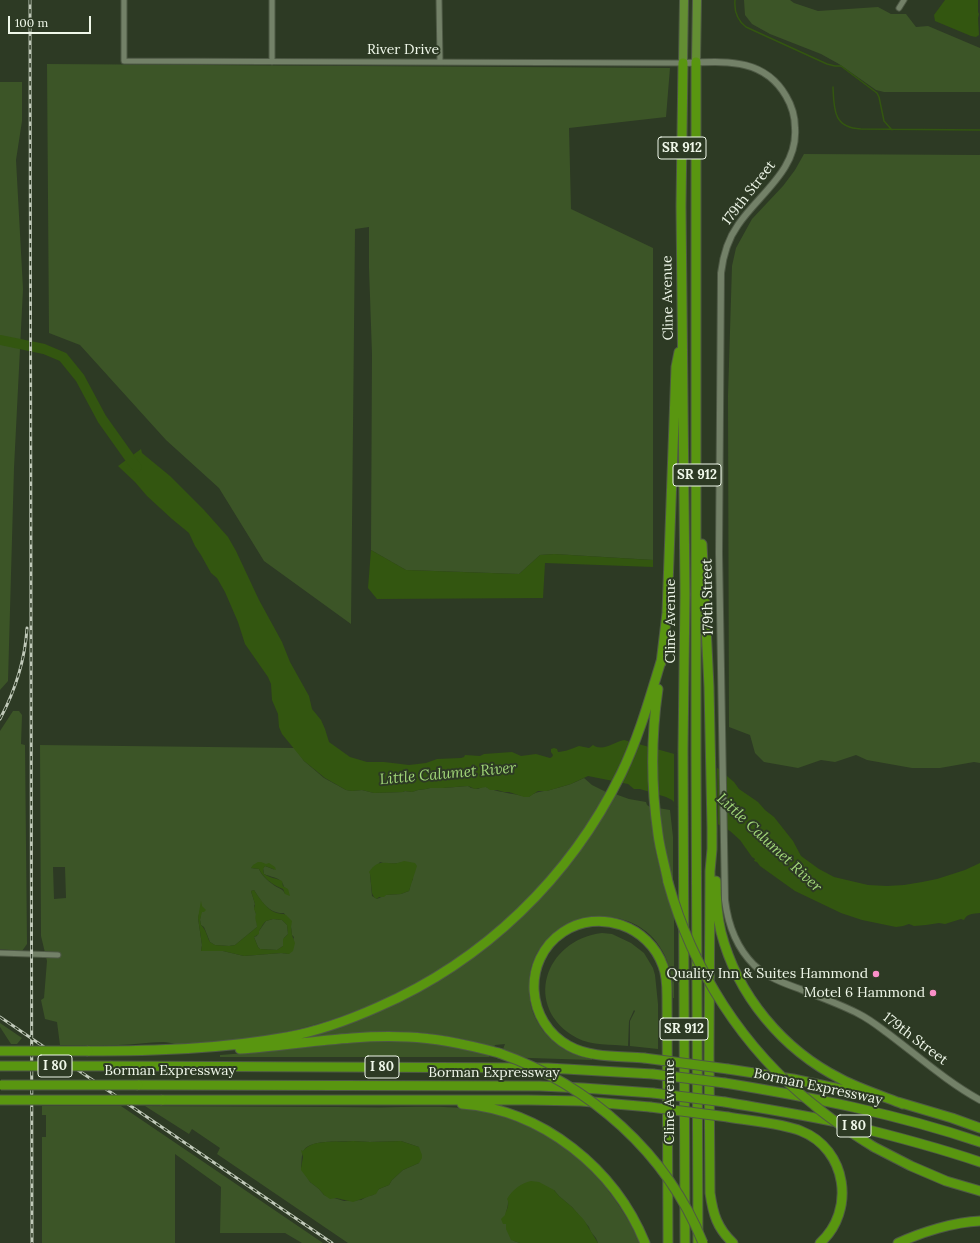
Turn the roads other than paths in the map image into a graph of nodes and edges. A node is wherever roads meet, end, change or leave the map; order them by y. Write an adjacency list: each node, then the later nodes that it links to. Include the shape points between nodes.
1 (124, 0): 8 (street, River Drive, via 124,61)
2 (272, 0): 8 (street)
3 (439, 0): 9 (street)
4 (684, 0): 11 (main road, Cline Avenue / SR 912)
5 (697, 0): 10 (main road, Cline Avenue / SR 912)
6 (904, 0): 7 (street)
7 (899, 8)
8 (272, 62): 9 (street, River Drive)
9 (440, 62): 11 (street, River Drive)
10 (696, 62): 11 (street, 179th Street); 13 (highway, Cline Avenue / SR 912); 24 (street, 179th Street, via 739,63 754,67 767,75 779,85 787,98 796,130 788,162 736,228 725,252 721,273 719,553 725,900 729,923 739,946 755,966 773,978 859,1014 876,1024 954,1084)
11 (683, 63): 12 (highway, Cline Avenue / SR 912)
12 (683, 333): 14 (highway, via 676,366); 33 (highway, Cline Avenue / SR 912)
13 (697, 490): 15 (highway, via 703,561); 34 (highway, Cline Avenue / SR 912)
14 (662, 658): 18 (highway, via 626,763 576,849 537,896 482,946 453,967 392,1001 325,1027 246,1043); 29 (highway, bridge, via 653,730 652,767 658,835 668,882 682,925 718,997 745,1036 814,1106 874,1147 911,1166 946,1181)
15 (712, 849): 25 (highway, via 721,931 729,958 757,1009 796,1051 818,1066 841,1080); 36 (highway, via 710,1194 717,1223)
16 (0, 952): 17 (street)
17 (58, 955)
18 (175, 1050): 19 (highway, bridge); 35 (highway, bridge, via 230,1050 347,1039 408,1037 446,1041 498,1053 546,1074 580,1093 639,1142 677,1191)
19 (0, 1051)
20 (0, 1066): 27 (highway, Borman Expressway / I 80, bridge, via 548,1068 653,1074 725,1083 816,1099)
21 (0, 1084): 28 (highway, Borman Expressway / I 80, bridge, via 540,1086 653,1093 781,1111 844,1124)
22 (0, 1100): 23 (highway, bridge)
23 (417, 1100): 31 (highway, via 465,1104 507,1113 550,1133 573,1148 605,1178 628,1209); 37 (highway, bridge, via 581,1101 728,1117 801,1131 820,1143 829,1153 836,1164 843,1187 839,1216 832,1230)
24 (980, 1100)
25 (903, 1104): 26 (highway); 32 (highway, bridge, via 808,1082 728,1069 644,1058 591,1054 562,1042 547,1027 541,1016 534,997 534,986 539,962 563,932 589,922 610,922 626,926 651,944 664,966 667,996)
26 (980, 1128)
27 (980, 1142)
28 (980, 1162)
29 (980, 1191)
30 (980, 1221): 38 (highway, via 951,1225)
31 (645, 1243)
32 (668, 1243)
33 (685, 1243)
34 (698, 1243)
35 (704, 1243)
36 (733, 1243)
37 (820, 1243)
38 (898, 1243)

